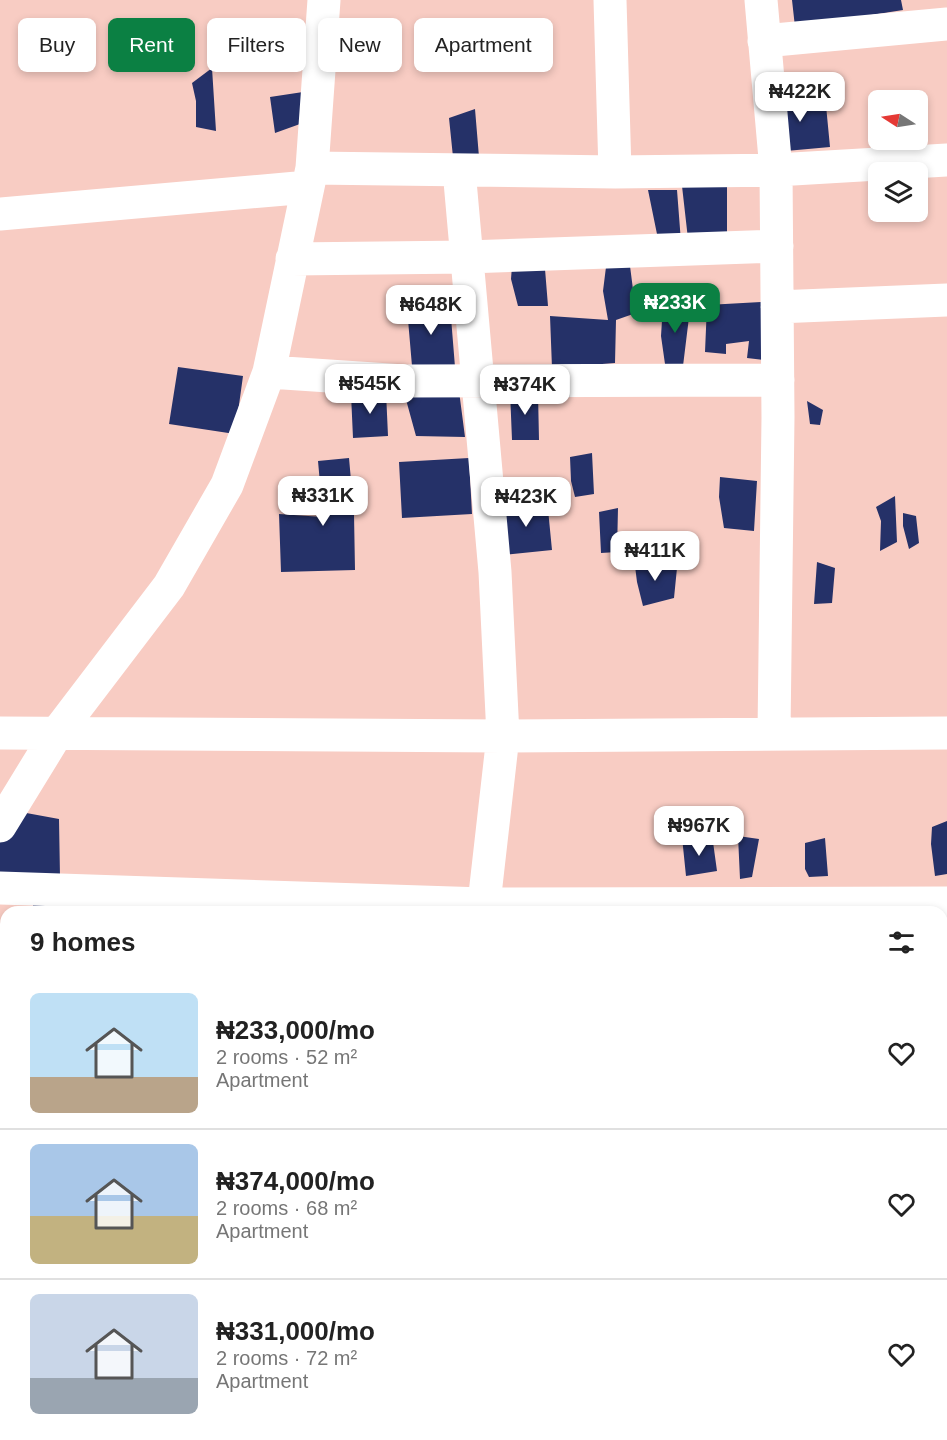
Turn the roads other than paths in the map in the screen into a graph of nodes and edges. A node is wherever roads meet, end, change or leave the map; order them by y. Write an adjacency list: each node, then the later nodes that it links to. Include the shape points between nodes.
1 (324, 0): 10 (street)
2 (610, 0): 9 (street)
3 (761, 0): 5 (street)
4 (947, 24): 5 (street)
5 (765, 41): 8 (street)
6 (947, 160): 8 (street)
7 (459, 170): 9 (street); 10 (street); 13 (street)
8 (776, 170): 9 (street); 12 (street)
9 (615, 172)
10 (310, 177): 11 (street); 14 (street)
11 (0, 214)
12 (777, 246): 13 (street); 16 (street)
13 (467, 257): 14 (street); 19 (street)
14 (292, 259): 17 (street)
15 (947, 300): 16 (street)
16 (777, 307): 18 (street)
17 (269, 372): 19 (street, via 404,381); 21 (street, via 227,485 169,586)
18 (778, 380): 19 (street); 22 (street)
19 (478, 381): 24 (street, via 495,572)
20 (0, 733): 21 (street)
21 (57, 733): 24 (street); 25 (street)
22 (774, 733): 23 (street); 24 (street)
23 (947, 733)
24 (503, 736): 30 (street)
25 (0, 826)
26 (0, 888): 27 (street)
27 (33, 901): 29 (street)
28 (947, 903): 31 (street)
29 (354, 906)
30 (483, 906)
31 (669, 906)

